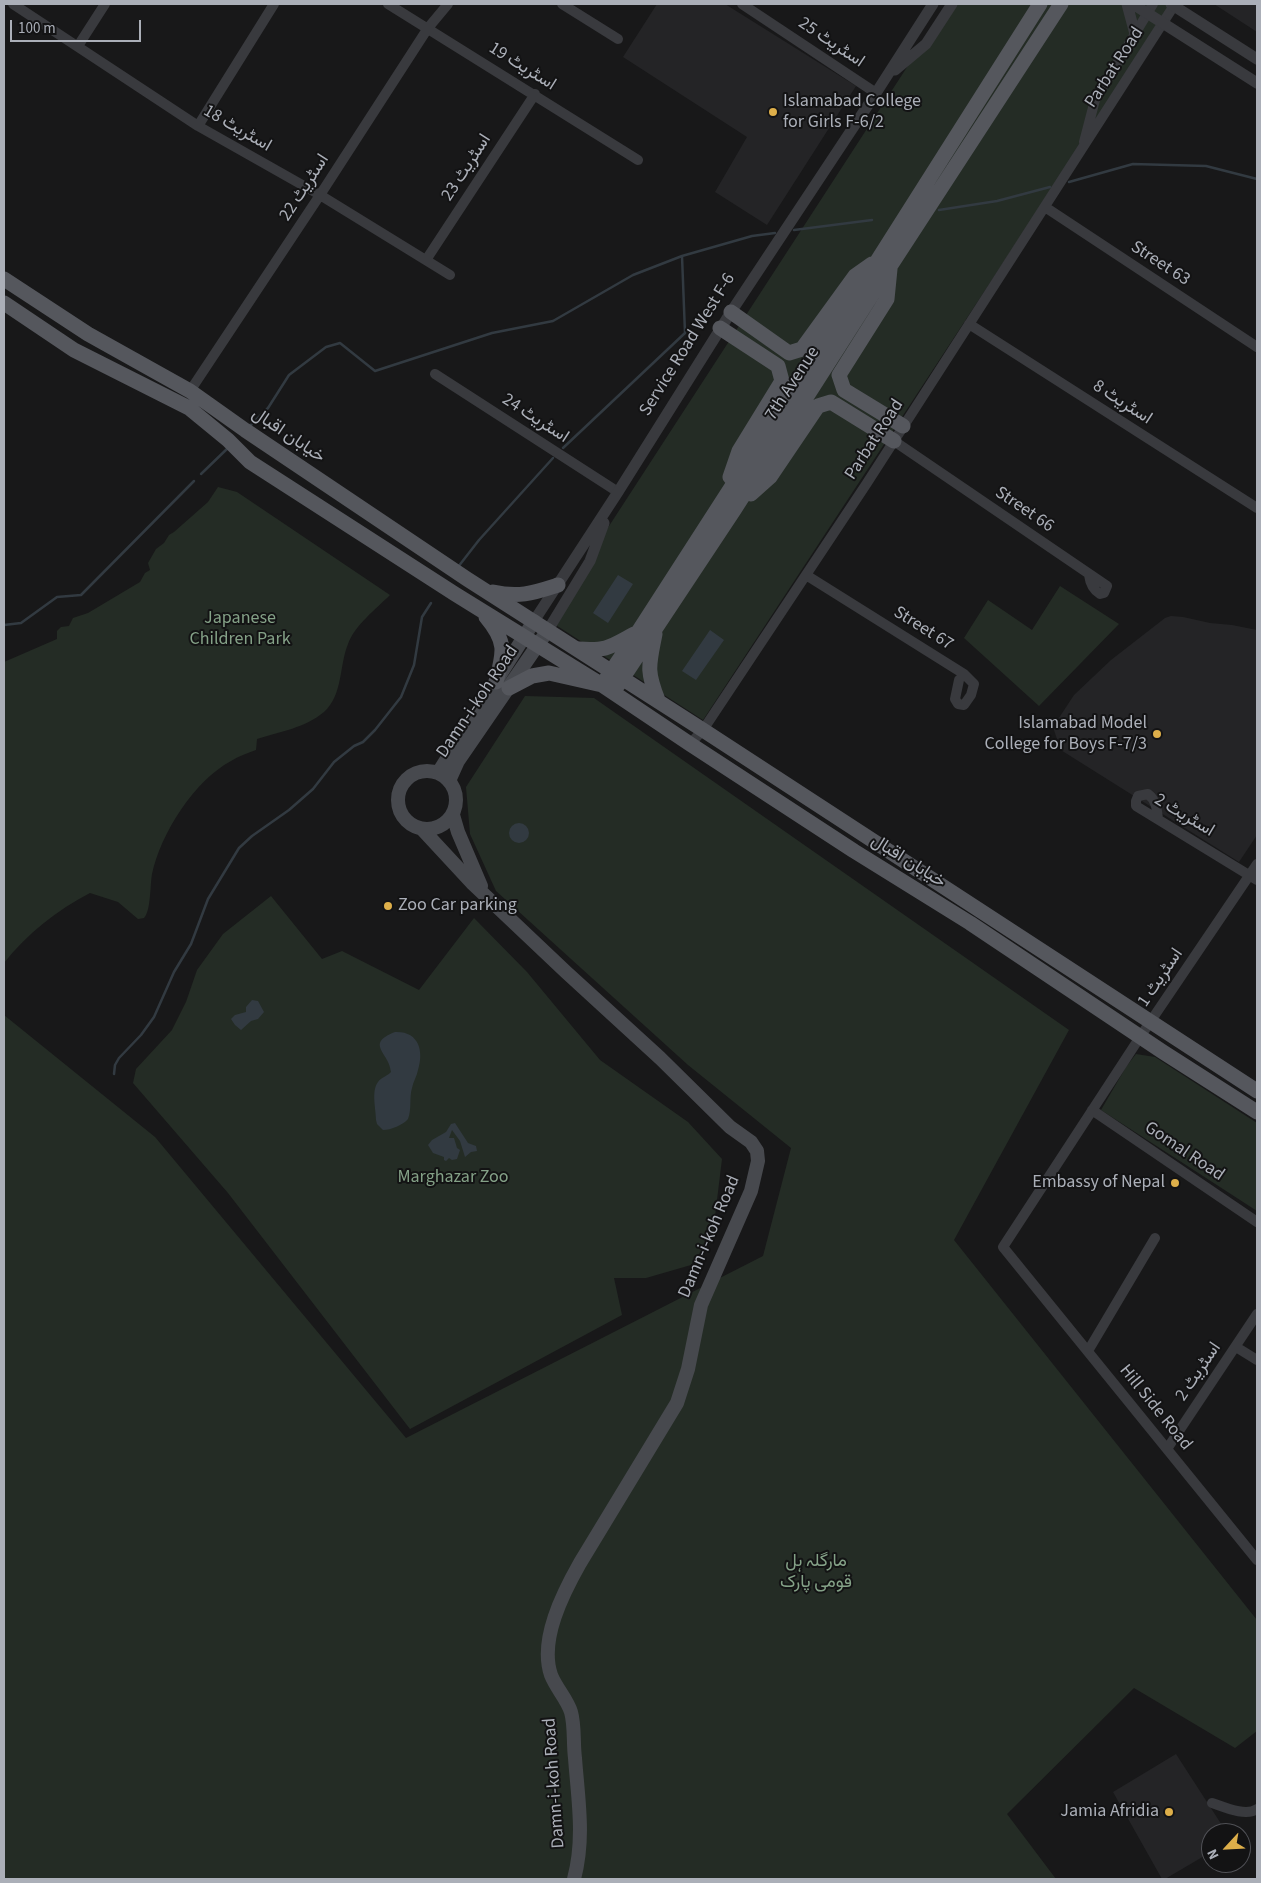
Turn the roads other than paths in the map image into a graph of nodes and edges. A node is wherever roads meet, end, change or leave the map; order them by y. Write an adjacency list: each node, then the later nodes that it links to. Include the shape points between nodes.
1 (13, 4): 20 (street, اسٹریٹ 18)
2 (105, 4): 20 (street)
3 (274, 4): 26 (street)
4 (388, 4): 17 (street, اسٹریٹ 19)
5 (448, 4): 17 (street, اسٹریٹ 22)
6 (562, 4): 19 (street)
7 (742, 4): 24 (street, اسٹریٹ 25)
8 (933, 4): 22 (street, Service Road West F-6)
9 (952, 4): 22 (street, Service Road West F-6, via 926,44)
10 (1040, 4): 32 (main road, 7th Avenue)
11 (1061, 4): 32 (main road, 7th Avenue)
12 (1127, 4): 18 (street)
13 (1133, 4): 15 (street)
14 (1173, 4): 16 (street, Parbat Road); 21 (street)
15 (1150, 8): 16 (street); 18 (street, Parbat Road)
16 (1164, 23): 23 (street); 27 (street, Parbat Road)
17 (428, 28): 25 (street, اسٹریٹ 19); 29 (street, اسٹریٹ 22)
18 (1135, 34): 27 (street, Parbat Road, via 1095,100)
19 (618, 39)
20 (78, 46): 26 (street, اسٹریٹ 18)
21 (1257, 59)
22 (886, 76): 24 (street, Service Road West F-6)
23 (1257, 82)
24 (876, 93): 36 (street, Service Road West F-6)
25 (535, 94): 28 (street, اسٹریٹ 19); 31 (street, اسٹریٹ 23)
26 (198, 126): 29 (street, اسٹریٹ 18)
27 (1082, 150): 30 (street, Parbat Road)
28 (638, 160)
29 (320, 195): 31 (street, اسٹریٹ 18); 41 (street, اسٹریٹ 22)
30 (1045, 207): 37 (street, Parbat Road); 39 (street, Street 63)
31 (426, 260): 33 (street, اسٹریٹ 18)
32 (885, 262): 36 (main road, via 855,276 802,350 789,353); 42 (main road, via 887,299 839,375 844,390); 45 (main road, 7th Avenue); 47 (main road, 7th Avenue)
33 (450, 275)
34 (4, 280): 41 (main road, خیابان اقبال, via 88,334)
35 (4, 303): 52 (main road, خیابان اقبال, via 74,350 189,408 250,462)
36 (730, 312): 38 (street, Service Road West F-6)
37 (969, 324): 42 (street, Parbat Road); 46 (street, اسٹریٹ 8)
38 (720, 328): 44 (street, Service Road West F-6); 45 (main road, via 778,366 782,381 739,451)
39 (1257, 347)
40 (435, 374): 44 (street, اسٹریٹ 24)
41 (190, 391): 51 (main road, خیابان اقبال)
42 (903, 426): 43 (street, Parbat Road)
43 (894, 441): 47 (main road, via 831,402 818,406 770,477); 48 (street, Parbat Road); 49 (street, Street 66, via 1107,586 1104,593 1096,591)
44 (618, 492): 50 (street, Service Road West F-6); 55 (street, via 590,561)
45 (719, 504): 56 (main road, 7th Avenue)
46 (1257, 508)
47 (734, 510): 54 (main road, 7th Avenue)
48 (806, 575): 61 (street, Street 67, via 964,674 974,684 964,705 958,704 955,698); 65 (street, Parbat Road)
49 (1089, 575)
50 (558, 585): 51 (main road, via 510,596); 53 (street, Service Road West F-6)
51 (487, 591): 53 (main road, خیابان اقبال)
52 (480, 610): 57 (main road, خیابان اقبال); 62 (main road, via 498,631 502,646)
53 (534, 621): 55 (main road, خیابان اقبال); 57 (main road, Service Road West F-6)
54 (657, 626): 60 (main road, 7th Avenue); 64 (main road, via 648,669)
55 (548, 630): 58 (main road); 59 (main road, خیابان اقبال)
56 (638, 632): 59 (main road, via 600,650); 60 (main road, 7th Avenue)
57 (524, 635): 58 (main road, خیابان اقبال); 62 (main road, Damn-i-koh Road)
58 (539, 644): 62 (main road, Damn-i-koh Road); 63 (main road, خیابان اقبال)
59 (580, 649): 60 (main road, خیابان اقبال)
60 (617, 674): 63 (main road, 7th Avenue); 64 (main road, خیابان اقبال)
61 (959, 680)
62 (502, 685): 63 (main road, via 549,673); 67 (main road, Damn-i-koh Road, via 458,761)
63 (608, 689): 66 (main road, خیابان اقبال)
64 (658, 700): 65 (main road, خیابان اقبال)
65 (703, 730): 66 (street, Parbat Road); 74 (main road, خیابان اقبال)
66 (690, 744): 75 (main road, خیابان اقبال, via 970,923)
67 (443, 777): 68 (main road, via 454,788 457,798); 70 (main road, via 428,771 418,772 402,784 398,804 402,816 410,825)
68 (453, 815): 70 (main road, via 440,827); 73 (main road)
69 (1158, 819): 72 (street, اسٹریٹ 2, via 1153,798 1148,794 1138,796 1136,806)
70 (422, 829): 73 (main road, Damn-i-koh Road)
71 (1257, 864): 72 (street, اسٹریٹ 1)
72 (1254, 877): 74 (street, اسٹریٹ 1)
73 (484, 892): 90 (main road, Damn-i-koh Road, via 730,1127 751,1142 757,1151 758,1161 752,1191 701,1305 688,1369 677,1403 580,1563 554,1618 549,1666 571,1713 581,1821)
74 (1151, 1021): 75 (street, اسٹریٹ 1); 76 (main road, خیابان اقبال)
75 (1140, 1037): 77 (street, اسٹریٹ 1); 78 (main road, خیابان اقبال)
76 (1257, 1091)
77 (1092, 1110): 79 (street, Gomal Road); 81 (street, اسٹریٹ 1, via 1003,1247)
78 (1257, 1112)
79 (1257, 1222)
80 (1154, 1238): 84 (street)
81 (1028, 1277): 84 (street, Hill Side Road)
82 (1257, 1314): 83 (street, اسٹریٹ 2)
83 (1236, 1347): 85 (street); 86 (street, اسٹریٹ 2)
84 (1088, 1351): 86 (street, Hill Side Road)
85 (1257, 1360)
86 (1167, 1448): 87 (street, Hill Side Road)
87 (1257, 1560)
88 (1212, 1803): 89 (street, via 1233,1810 1253,1812)
89 (1257, 1809)
90 (574, 1879)

